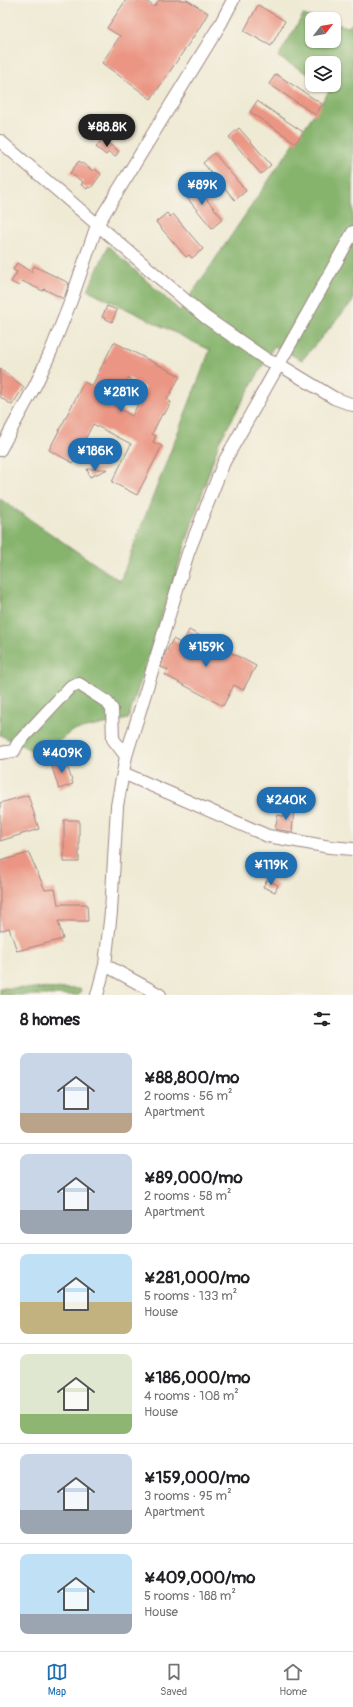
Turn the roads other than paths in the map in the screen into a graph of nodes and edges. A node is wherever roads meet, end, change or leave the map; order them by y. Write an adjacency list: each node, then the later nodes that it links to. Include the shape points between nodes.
1 (233, 0): 3 (street)
2 (0, 141): 3 (street)
3 (97, 225): 5 (street, via 205,317 267,360); 7 (street, via 51,351)
4 (353, 232): 5 (street)
5 (280, 365): 6 (street, via 334,398); 9 (street, via 224,462 190,546)
6 (353, 405)
7 (0, 450)
8 (0, 753): 9 (street, via 14,751 18,743 71,686 79,684 108,702 112,710 114,739)
9 (126, 756): 10 (street)
10 (123, 773): 11 (street, via 268,836); 12 (street, via 117,806)
11 (353, 850)
12 (105, 965): 13 (street); 14 (street)
13 (97, 995)
14 (160, 995)

